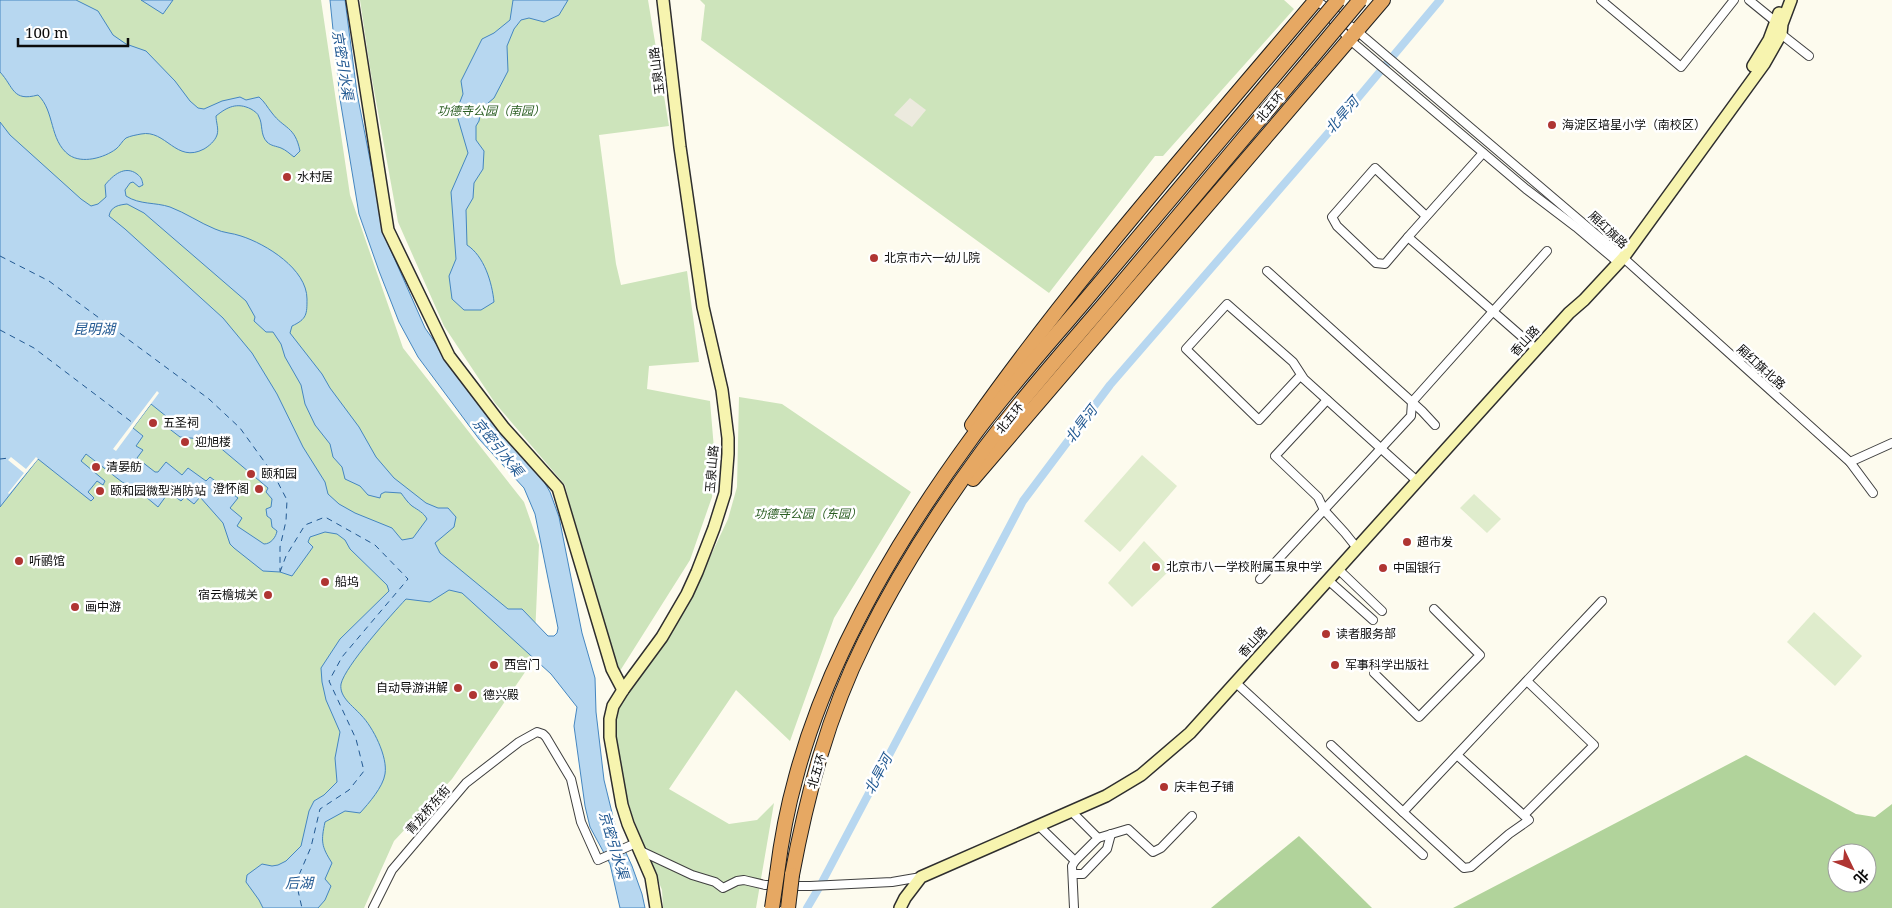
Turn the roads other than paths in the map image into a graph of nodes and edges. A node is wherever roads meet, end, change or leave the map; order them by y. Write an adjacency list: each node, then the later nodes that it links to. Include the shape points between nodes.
1 (352, 0): 47 (street, via 388,230 449,356 504,428 558,488 612,669)
2 (663, 0): 47 (street, 玉泉山路, via 703,307 725,414 727,474 714,528 687,594 662,637)
3 (1316, 0): 14 (street, 厢红旗路); 34 (highway, via 1106,249 1004,379 963,437)
4 (1338, 0): 34 (highway, 北五环, bridge, via 1014,386 972,438)
5 (1360, 0): 35 (highway, 北五环, bridge, via 1033,389 984,450)
6 (1383, 0): 14 (highway)
7 (1601, 0): 8 (street, via 1681,67)
8 (1734, 0)
9 (1749, 0): 12 (street)
10 (1783, 0): 12 (street, 香山路)
11 (1791, 0): 13 (street, 香山路)
12 (1776, 22): 13 (street); 20 (street, 香山路, via 1757,60)
13 (1781, 34): 15 (street); 20 (street, 香山路, via 1764,64)
14 (1354, 35): 16 (street, 厢红旗路, via 1378,63); 20 (street, 厢红旗路, via 1385,55); 35 (highway)
15 (1809, 56)
16 (1483, 153): 17 (street); 20 (street, 厢红旗路)
17 (1426, 216): 18 (street); 18 (street, via 1375,168 1332,217 1336,226 1376,263 1385,264)
18 (1408, 237): 22 (street)
19 (1547, 251): 22 (street)
20 (1618, 256): 23 (street, 香山路); 30 (street, 厢红旗北路)
21 (1267, 271): 26 (street)
22 (1493, 312): 23 (street); 26 (street)
23 (1536, 349): 31 (street, 香山路)
24 (1301, 375): 24 (street, via 1292,362 1227,304 1186,349 1259,420); 25 (street)
25 (1327, 400): 29 (street); 33 (street, via 1275,456 1318,497)
26 (1412, 402): 27 (street); 29 (street, via 1410,416)
27 (1435, 425)
28 (1892, 443): 30 (street)
29 (1381, 449): 31 (street); 33 (street)
30 (1850, 462): 32 (street)
31 (1417, 481): 36 (street, 香山路)
32 (1873, 493)
33 (1324, 510): 36 (street); 38 (street)
34 (918, 515): 64 (highway, 北五环, bridge, via 850,635 820,703 796,776)
35 (924, 536): 65 (highway, 北五环, bridge, via 865,642 836,709 801,828)
36 (1357, 548): 37 (street, 香山路)
37 (1338, 569): 39 (street, 香山路); 42 (street)
38 (1260, 579)
39 (1328, 580): 43 (street); 46 (street, 香山路)
40 (1602, 601): 45 (street)
41 (1434, 609): 44 (street, via 1480,655 1419,717)
42 (1382, 610)
43 (1373, 620)
44 (1374, 673)
45 (1527, 681): 49 (street); 52 (street, via 1594,745)
46 (1235, 682): 50 (street, 香山路, via 1162,759 1116,790); 58 (street)
47 (623, 690): 57 (street, 玉泉山路, via 613,706 610,737 622,805)
48 (1330, 745): 51 (street)
49 (1457, 755): 51 (street); 52 (street)
50 (1072, 812): 54 (street, 香山路); 56 (street)
51 (1404, 812): 52 (street, via 1464,868 1471,868 1529,820)
52 (1524, 815)
53 (1192, 816): 55 (street, via 1153,852 1128,829)
54 (1039, 826): 59 (street); 61 (street, 香山路)
55 (1111, 834): 56 (street); 60 (street, via 1107,849 1083,874)
56 (1098, 838): 59 (street)
57 (640, 848): 61 (street, via 723,888 744,880 765,885 810,886 892,882); 62 (street, 青龙桥东街, via 625,848 598,860 582,822 571,779 546,737 537,732 466,783 392,870); 63 (street, 玉泉山路, via 651,877)
58 (1423, 855)
59 (1076, 860): 60 (street, via 1072,866)
60 (1073, 874): 67 (street)
61 (922, 877): 66 (street, 香山路)
62 (373, 908)
63 (656, 908)
64 (772, 908)
65 (788, 908)
66 (900, 908)
67 (1074, 908)

